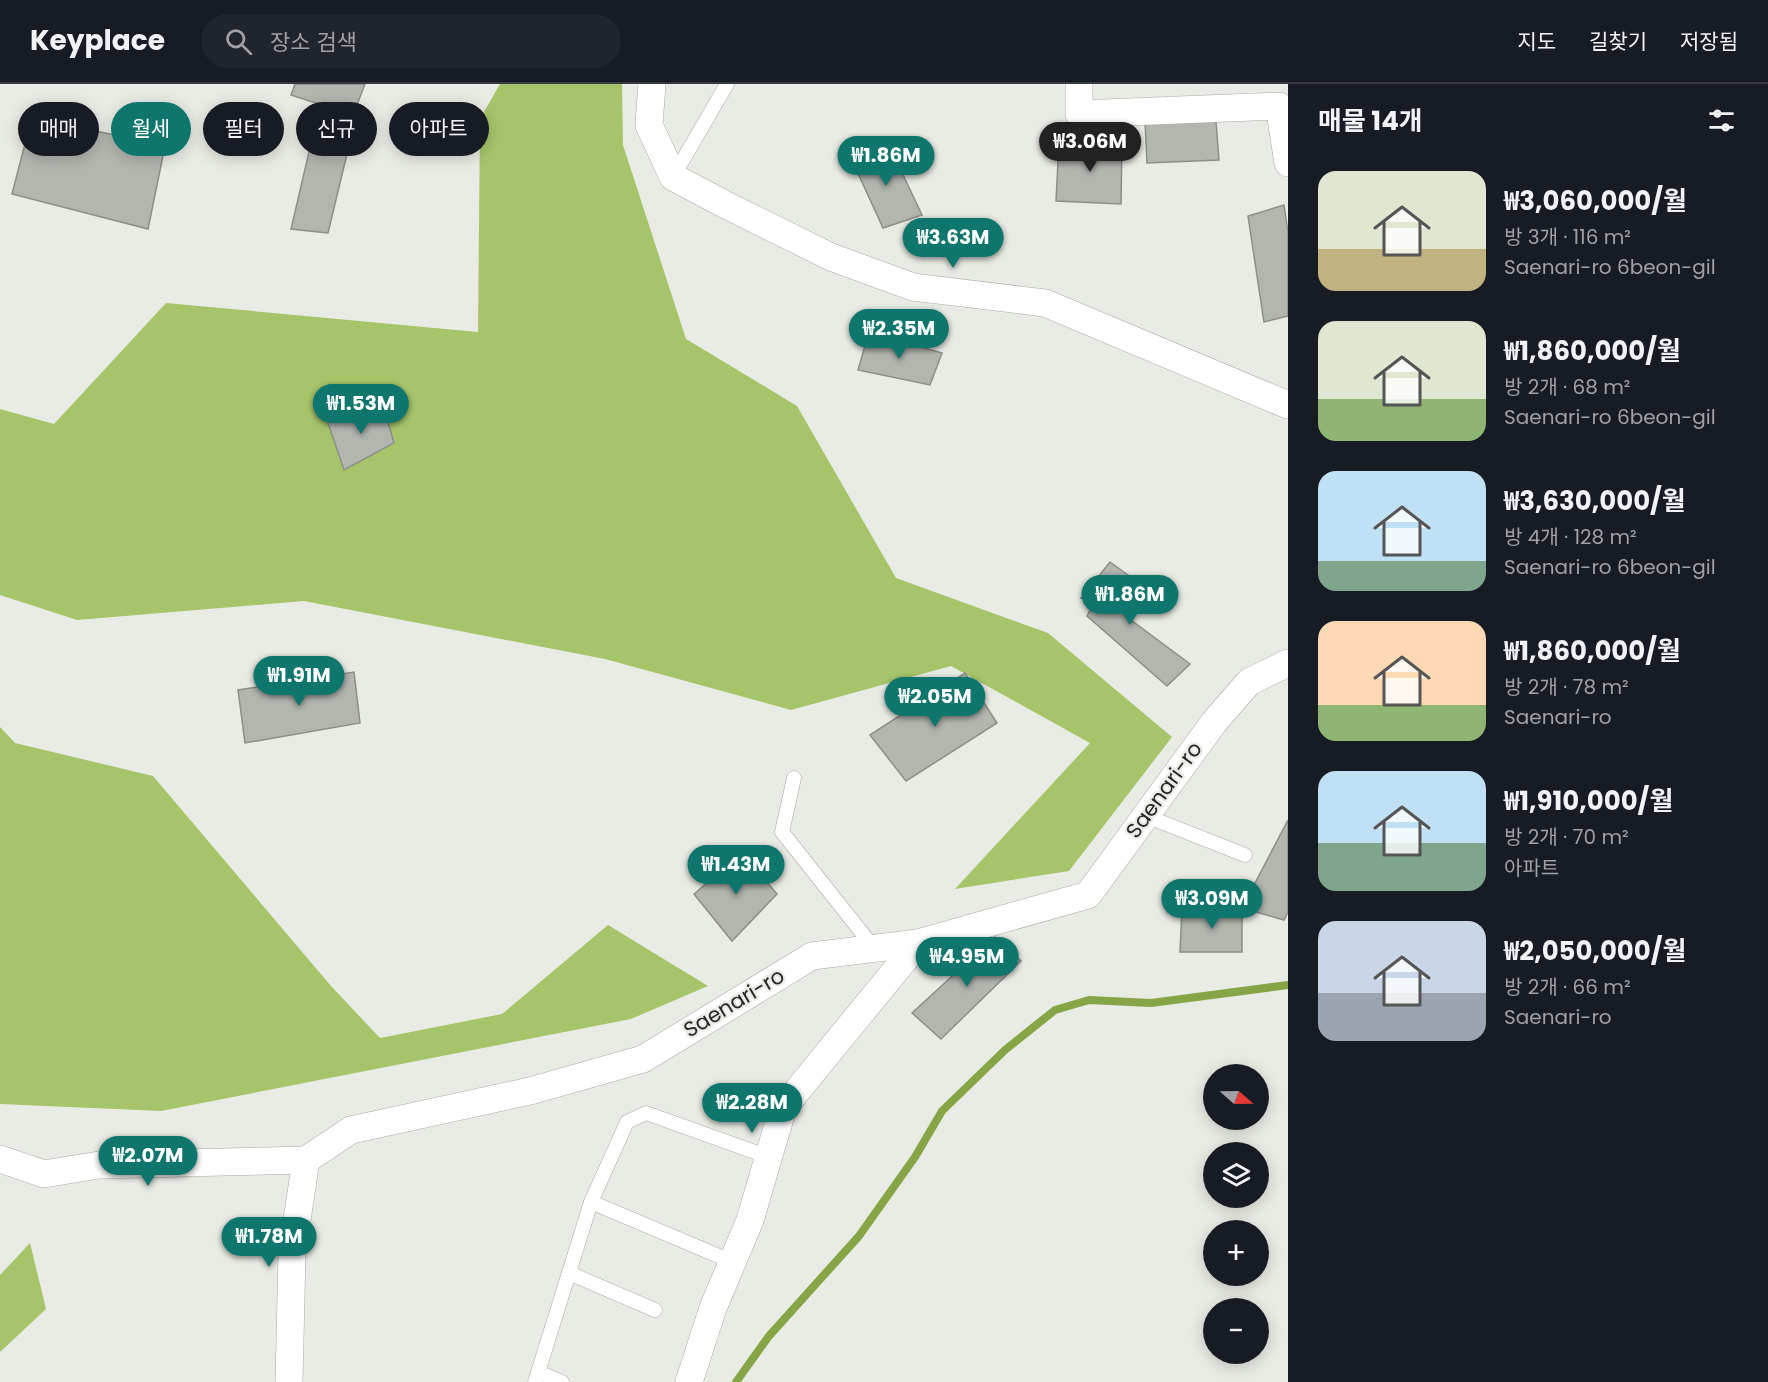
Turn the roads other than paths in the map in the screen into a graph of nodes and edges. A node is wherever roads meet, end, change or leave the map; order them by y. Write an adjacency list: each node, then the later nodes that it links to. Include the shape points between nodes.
1 (652, 84): 5 (street, via 649,125)
2 (727, 84): 5 (lane)
3 (1079, 84): 4 (street, via 1079,114 1279,106)
4 (1288, 163)
5 (673, 177): 6 (street, via 842,261 913,287 1045,303)
6 (1288, 405)
7 (1288, 663): 9 (street, Saenari-ro, via 1249,682 1215,721)
8 (794, 778): 12 (lane, via 782,832)
9 (1146, 816): 10 (lane); 11 (street, Saenari-ro, via 1088,895)
10 (1245, 855)
11 (918, 943): 12 (street, Saenari-ro); 13 (street, via 783,1108)
12 (874, 948): 15 (street, Saenari-ro, via 812,956 644,1059 530,1091 351,1130)
13 (769, 1157): 16 (lane, via 646,1113 627,1122); 17 (street)
14 (0, 1159): 15 (street, via 44,1174 99,1165)
15 (306, 1160): 21 (street, via 292,1253)
16 (591, 1202): 17 (lane); 18 (lane)
17 (733, 1262): 23 (street)
18 (569, 1273): 19 (lane); 20 (lane)
19 (655, 1310)
20 (537, 1377): 22 (lane)
21 (289, 1382)
22 (562, 1382)
23 (689, 1382)

